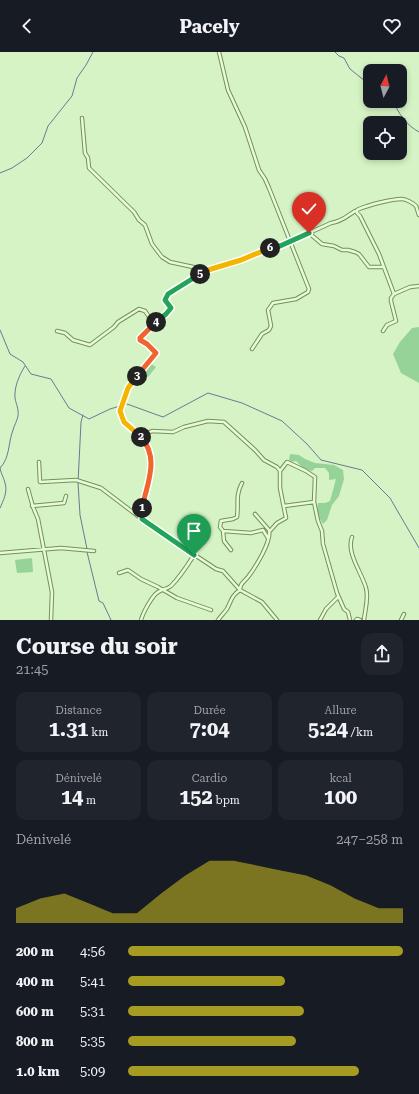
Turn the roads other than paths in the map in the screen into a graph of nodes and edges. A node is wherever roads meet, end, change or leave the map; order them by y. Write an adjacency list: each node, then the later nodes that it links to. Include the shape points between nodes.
1 (219, 52): 6 (street, via 228,90 245,127 259,170)
2 (82, 118): 8 (street, via 85,154 89,168 145,225 152,244 162,257 170,262)
3 (357, 210): 4 (street, via 403,199 416,206); 5 (street, via 337,222); 7 (street, via 356,213 360,216)
4 (419, 215)
5 (309, 233): 6 (street); 7 (street, via 322,244 359,254 369,267)
6 (291, 241): 8 (street); 14 (street, via 308,292 296,299 272,302 268,310 272,326 262,334)
7 (384, 267): 10 (street)
8 (208, 270): 11 (street, via 168,294 165,300 171,308)
9 (419, 286): 10 (street)
10 (394, 294): 13 (street, via 391,301 396,321 387,325)
11 (154, 324): 12 (street, via 145,310 139,309 90,345 73,340); 15 (street, via 140,340 156,353 128,388 120,411 124,422)
12 (57, 331)
13 (383, 331)
14 (252, 349)
15 (144, 440): 17 (street, via 152,431 173,432 208,421 224,422 264,460); 25 (street, via 152,459)
16 (40, 462): 25 (street, via 40,482 76,480 100,488)
17 (280, 470): 21 (street, via 287,462 315,477); 23 (street)
18 (242, 483): 26 (street, via 237,494 237,517 221,521 220,527)
19 (28, 489): 22 (street)
20 (66, 496): 22 (street, via 64,503)
21 (314, 502): 23 (street); 38 (street)
22 (32, 506): 30 (street, via 38,519)
23 (284, 506): 27 (street, via 286,518)
24 (255, 514): 27 (street)
25 (142, 519): 34 (street)
26 (223, 531): 29 (street, via 251,533 263,530); 31 (street, via 224,541)
27 (269, 532): 29 (street)
28 (352, 536): 49 (street, via 351,548 366,588)
29 (268, 540): 37 (street, via 256,566 242,583)
30 (43, 550): 32 (street, via 61,548); 33 (street); 41 (street, via 52,592)
31 (231, 550)
32 (94, 551)
33 (0, 552)
34 (194, 555): 36 (street, via 181,575); 37 (street, via 222,571)
35 (118, 573): 36 (street, via 128,570)
36 (163, 590): 39 (street, via 176,598); 42 (street, via 156,594 143,612)
37 (240, 590): 43 (street, via 232,597 226,611); 44 (street, via 262,602)
38 (338, 597): 45 (street, via 326,609); 46 (street)
39 (211, 610)
40 (404, 614): 50 (street)
41 (51, 620)
42 (141, 620)
43 (218, 620)
44 (277, 620)
45 (320, 620)
46 (350, 620)
47 (356, 620): 48 (street)
48 (360, 620)
49 (364, 620)
50 (401, 620)

